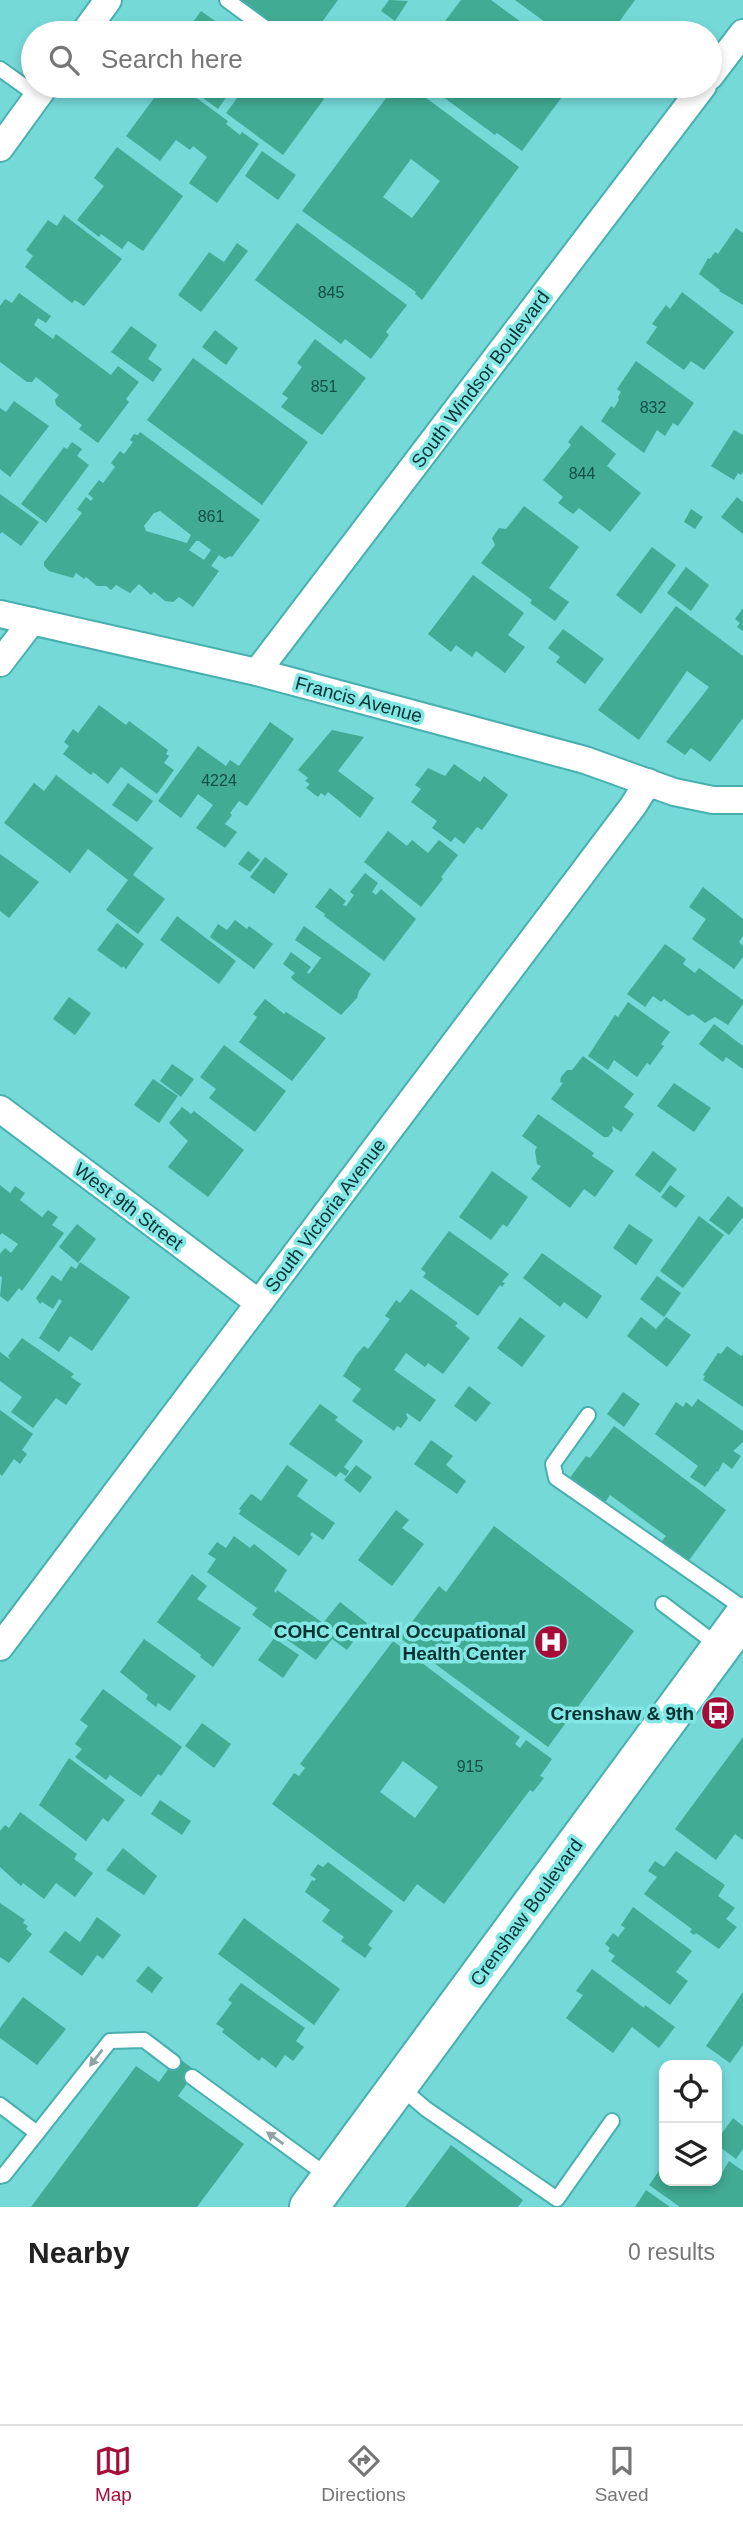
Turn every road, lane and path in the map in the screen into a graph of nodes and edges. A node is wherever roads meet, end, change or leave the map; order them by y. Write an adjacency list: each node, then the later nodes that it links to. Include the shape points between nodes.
1 (108, 0): 3 (street)
2 (228, 0): 4 (lane)
3 (93, 21)
4 (256, 21)
5 (743, 33): 6 (street)
6 (722, 60)
7 (0, 69): 8 (lane)
8 (21, 80)
9 (37, 98): 11 (street)
10 (694, 98): 15 (street, South Windsor Boulevard)
11 (0, 148)
12 (0, 614): 13 (street, Francis Avenue)
13 (32, 621): 14 (street); 15 (street, Francis Avenue)
14 (0, 663)
15 (257, 672): 16 (street, Francis Avenue, via 585,760)
16 (648, 782): 17 (street, Francis Avenue, via 713,800); 19 (street, South Victoria Avenue)
17 (743, 800)
18 (0, 1109): 19 (street, West 9th Street)
19 (259, 1303): 24 (street, South Victoria Avenue)
20 (588, 1415): 22 (lane, via 553,1464 556,1478)
21 (663, 1604): 23 (lane)
22 (743, 1608)
23 (732, 1640): 27 (main road, Crenshaw Boulevard)
24 (0, 1647)
25 (173, 2062): 30 (lane, one-way to 30, via 144,2040 110,2041)
26 (192, 2077): 32 (lane, one-way to 26)
27 (398, 2085): 32 (main road, Crenshaw Boulevard); 33 (lane)
28 (0, 2105): 30 (lane)
29 (612, 2121): 33 (lane)
30 (37, 2133): 31 (lane)
31 (0, 2176)
32 (320, 2192)
33 (554, 2203)

